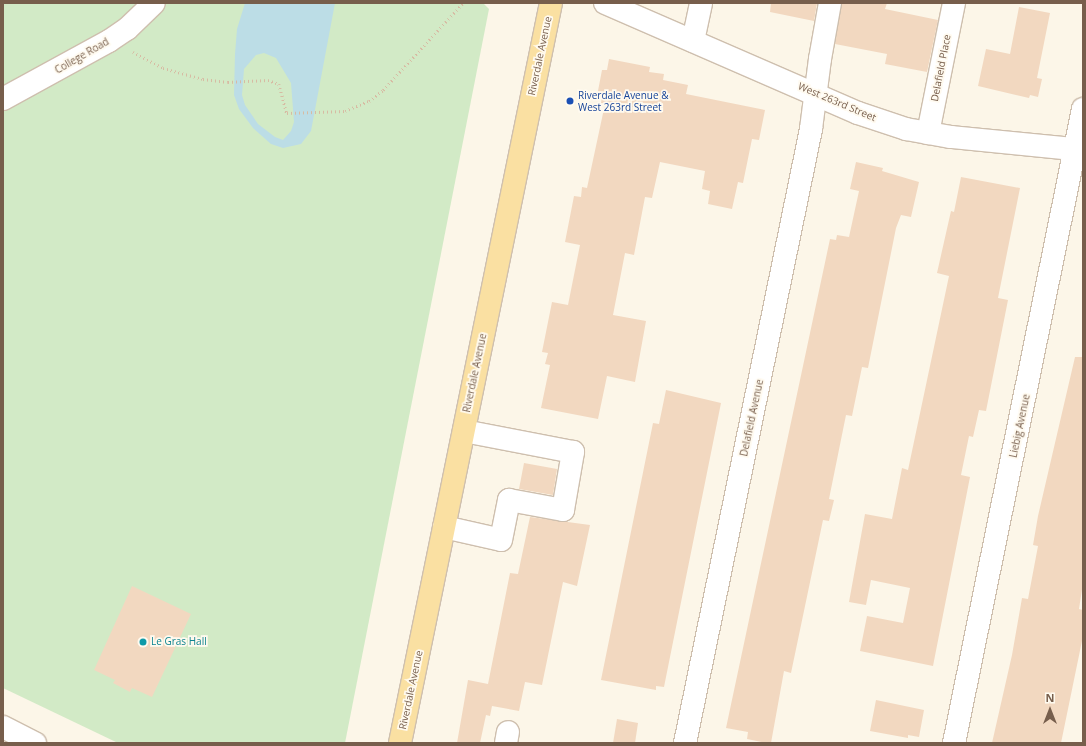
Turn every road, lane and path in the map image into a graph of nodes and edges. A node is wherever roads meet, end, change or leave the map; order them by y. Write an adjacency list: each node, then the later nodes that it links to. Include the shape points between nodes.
1 (154, 3): 8 (street, College Road, via 127,29)
2 (463, 3): 8 (path, via 383,90 369,101 345,111 288,113 279,84 268,80 228,82 203,79 163,68)
3 (551, 3): 15 (main road, Riverdale Avenue)
4 (605, 3): 9 (street, West 263rd Street)
5 (701, 3): 9 (street)
6 (830, 3): 10 (street)
7 (954, 3): 13 (street, Delafield Place)
8 (109, 41): 11 (street, College Road)
9 (693, 41): 10 (street, West 263rd Street)
10 (817, 93): 13 (street, West 263rd Street, via 858,113); 20 (street, Delafield Avenue)
11 (3, 99)
12 (1083, 109): 14 (street, Liebig Avenue)
13 (928, 133): 14 (street, West 263rd Street)
14 (1080, 150): 21 (street, Liebig Avenue)
15 (464, 430): 16 (main road, Riverdale Avenue); 16 (street, via 572,452 563,510 509,500 500,540)
16 (444, 527): 19 (main road, Riverdale Avenue)
17 (3, 727): 18 (street)
18 (35, 743)
19 (400, 743)
20 (685, 743)
21 (954, 743)

